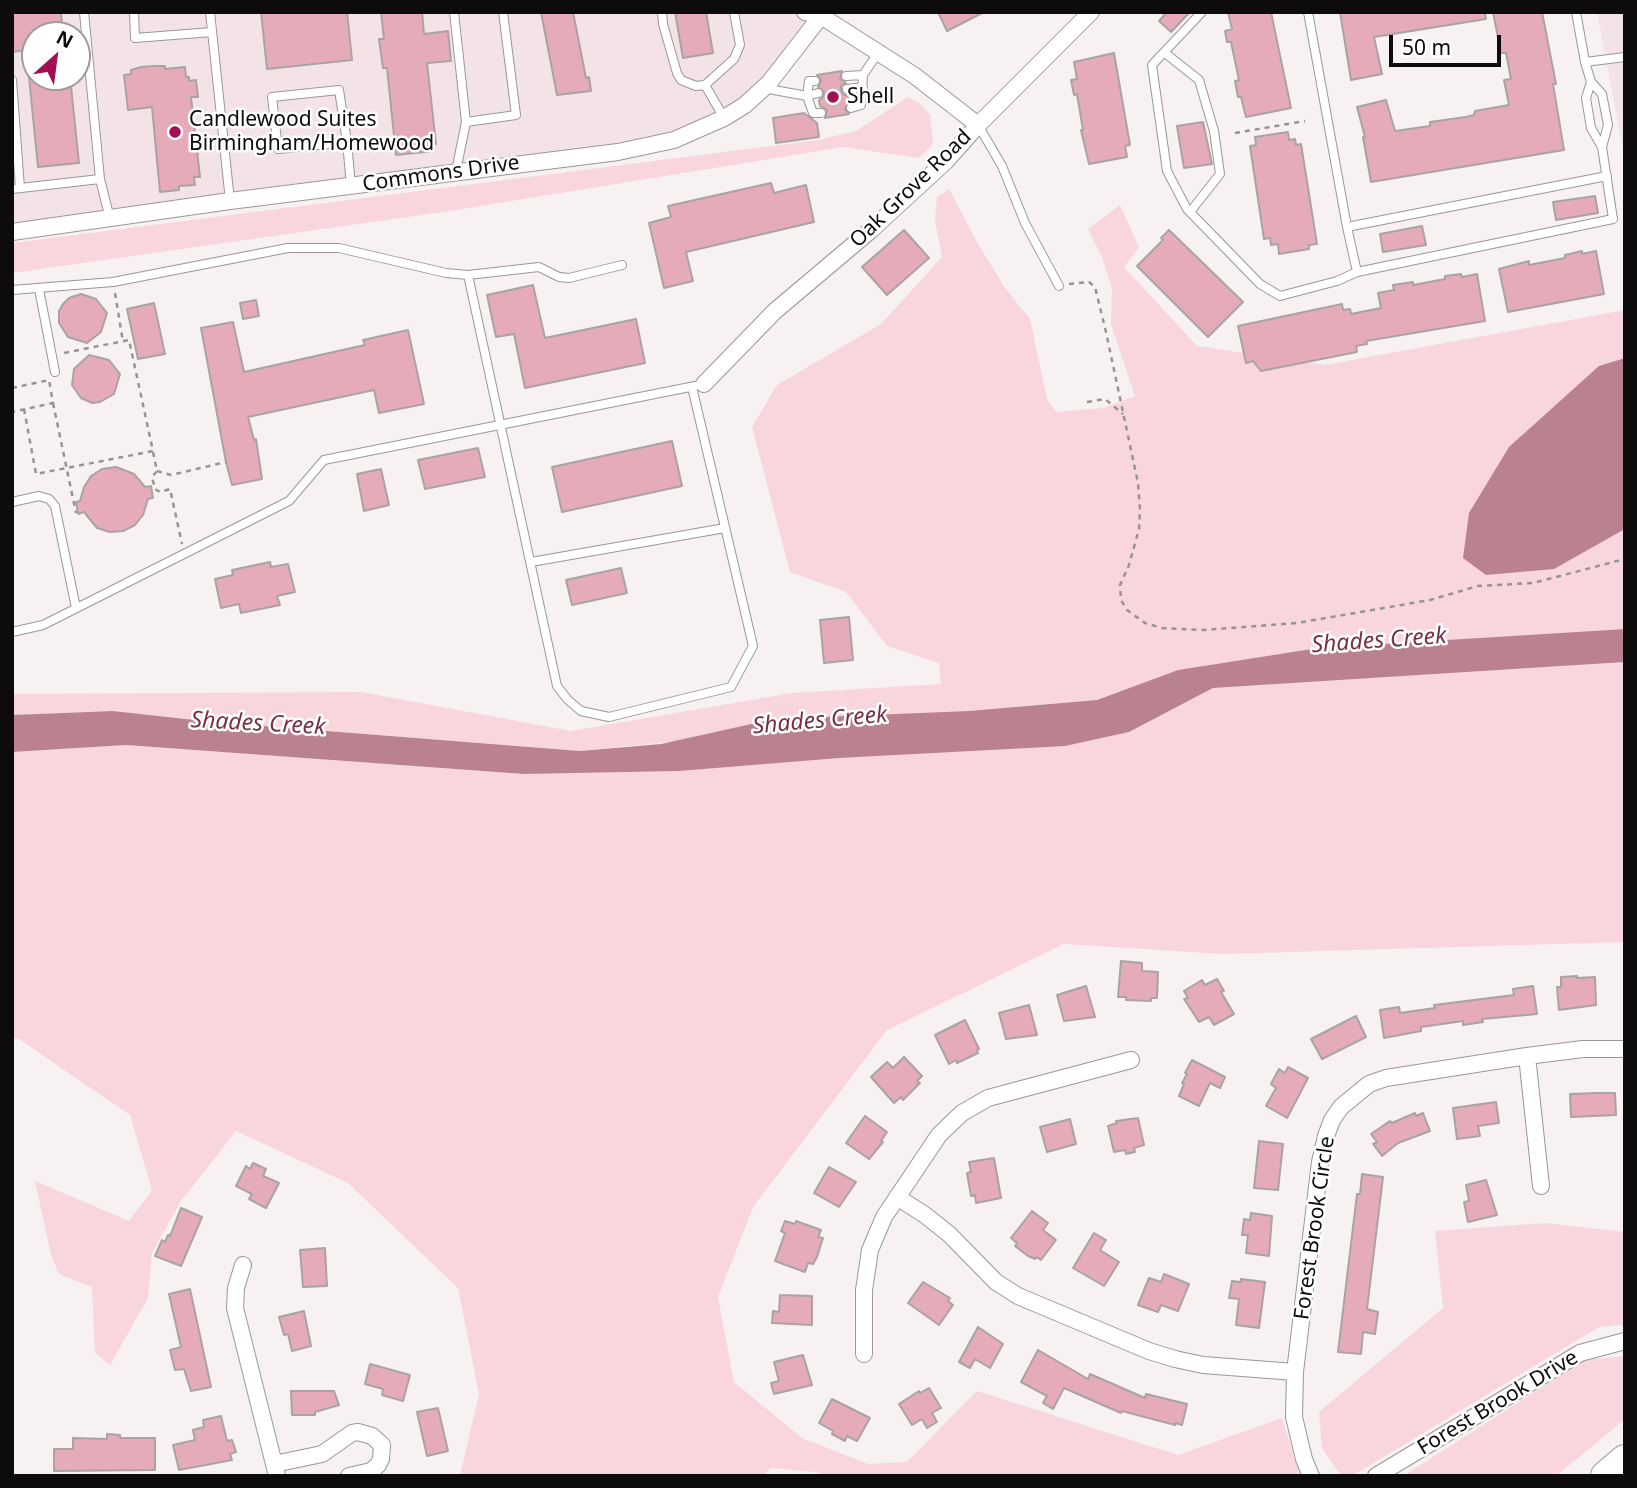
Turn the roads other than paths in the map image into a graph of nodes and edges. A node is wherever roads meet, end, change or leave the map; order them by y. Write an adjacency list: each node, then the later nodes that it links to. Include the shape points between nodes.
1 (84, 12): 38 (lane)
2 (134, 12): 13 (lane, via 135,38)
3 (209, 12): 13 (lane)
4 (454, 12): 32 (lane)
5 (503, 12): 32 (lane, via 516,115)
6 (662, 12): 23 (lane, via 681,80)
7 (734, 12): 23 (lane, via 740,45 734,59)
8 (1202, 12): 15 (lane)
9 (1308, 12): 44 (lane)
10 (1576, 12): 17 (lane)
11 (816, 14): 14 (street, Oak Grove Road); 25 (street, Commons Drive)
12 (1087, 14): 33 (street)
13 (212, 32): 41 (lane)
14 (878, 53): 18 (lane); 33 (street, Oak Grove Road)
15 (1165, 53): 42 (lane, via 1152,65 1158,119 1167,171); 42 (lane, via 1199,80 1214,131 1220,174)
16 (1625, 57): 17 (lane)
17 (1585, 62): 22 (lane)
18 (863, 75): 19 (lane); 24 (lane)
19 (845, 76)
20 (12, 80): 40 (lane)
21 (816, 81): 28 (lane, via 809,81)
22 (1591, 82): 35 (lane, via 1586,98 1591,128); 35 (lane, via 1602,94 1608,125)
23 (705, 85): 31 (lane)
24 (863, 87): 26 (lane); 29 (lane, via 862,105)
25 (763, 88): 28 (lane); 31 (street, Commons Drive)
26 (847, 89)
27 (818, 93): 28 (lane)
28 (807, 96): 30 (lane, via 813,113)
29 (851, 108)
30 (821, 113)
31 (724, 118): 36 (street, Commons Drive, via 674,141)
32 (466, 122): 36 (lane)
33 (978, 125): 49 (lane, via 1003,166 1025,223); 53 (street, Oak Grove Road, via 946,161)
34 (347, 142): 34 (lane, via 339,90 272,97 278,149); 39 (lane)
35 (1602, 146): 37 (lane)
36 (456, 171): 39 (street, Commons Drive)
37 (1607, 176): 44 (lane); 47 (lane, via 1613,219)
38 (100, 179): 40 (lane); 43 (lane)
39 (351, 186): 41 (street, Commons Drive)
40 (16, 188)
41 (230, 201): 43 (street, Commons Drive)
42 (1191, 212): 47 (lane, via 1260,284 1280,296)
43 (110, 219): 45 (street, Commons Drive)
44 (1347, 227): 47 (lane)
45 (12, 232)
46 (622, 265): 48 (lane, via 569,278 539,267)
47 (1357, 272)
48 (468, 275): 50 (lane, via 339,248 288,248 113,282); 54 (lane)
49 (1059, 286)
50 (40, 289): 51 (lane); 52 (lane)
51 (12, 290)
52 (55, 373)
53 (698, 385): 54 (lane); 56 (lane)
54 (502, 425): 57 (lane); 58 (lane, via 324,460 289,501)
55 (12, 502): 58 (lane, via 39,496 55,506)
56 (725, 528): 57 (lane); 57 (lane, via 753,646 738,677 731,687 610,717 581,711 557,687)
57 (531, 562)
58 (76, 608): 59 (lane, via 43,625)
59 (12, 632)
60 (1625, 1049): 61 (street, Forest Brook Circle)
61 (1527, 1056): 63 (street); 68 (street, Forest Brook Circle, via 1386,1077 1369,1084 1341,1107 1332,1120 1320,1162)
62 (1131, 1060): 64 (street, via 1003,1092 974,1105 939,1135)
63 (1541, 1186)
64 (897, 1197): 67 (street, via 876,1232 866,1266); 68 (street, via 925,1214 996,1282 1018,1296 1175,1359)
65 (243, 1265): 70 (street, via 235,1308)
66 (1625, 1341): 73 (street, Forest Brook Drive, via 1580,1353)
67 (864, 1354)
68 (1295, 1372): 72 (street, Forest Brook Circle, via 1294,1416)
69 (1625, 1460): 74 (highway)
70 (275, 1470): 71 (street, via 322,1454 352,1433 372,1436 382,1445 378,1465)
71 (349, 1476)
72 (1311, 1476)
73 (1376, 1476)
74 (1606, 1476)

